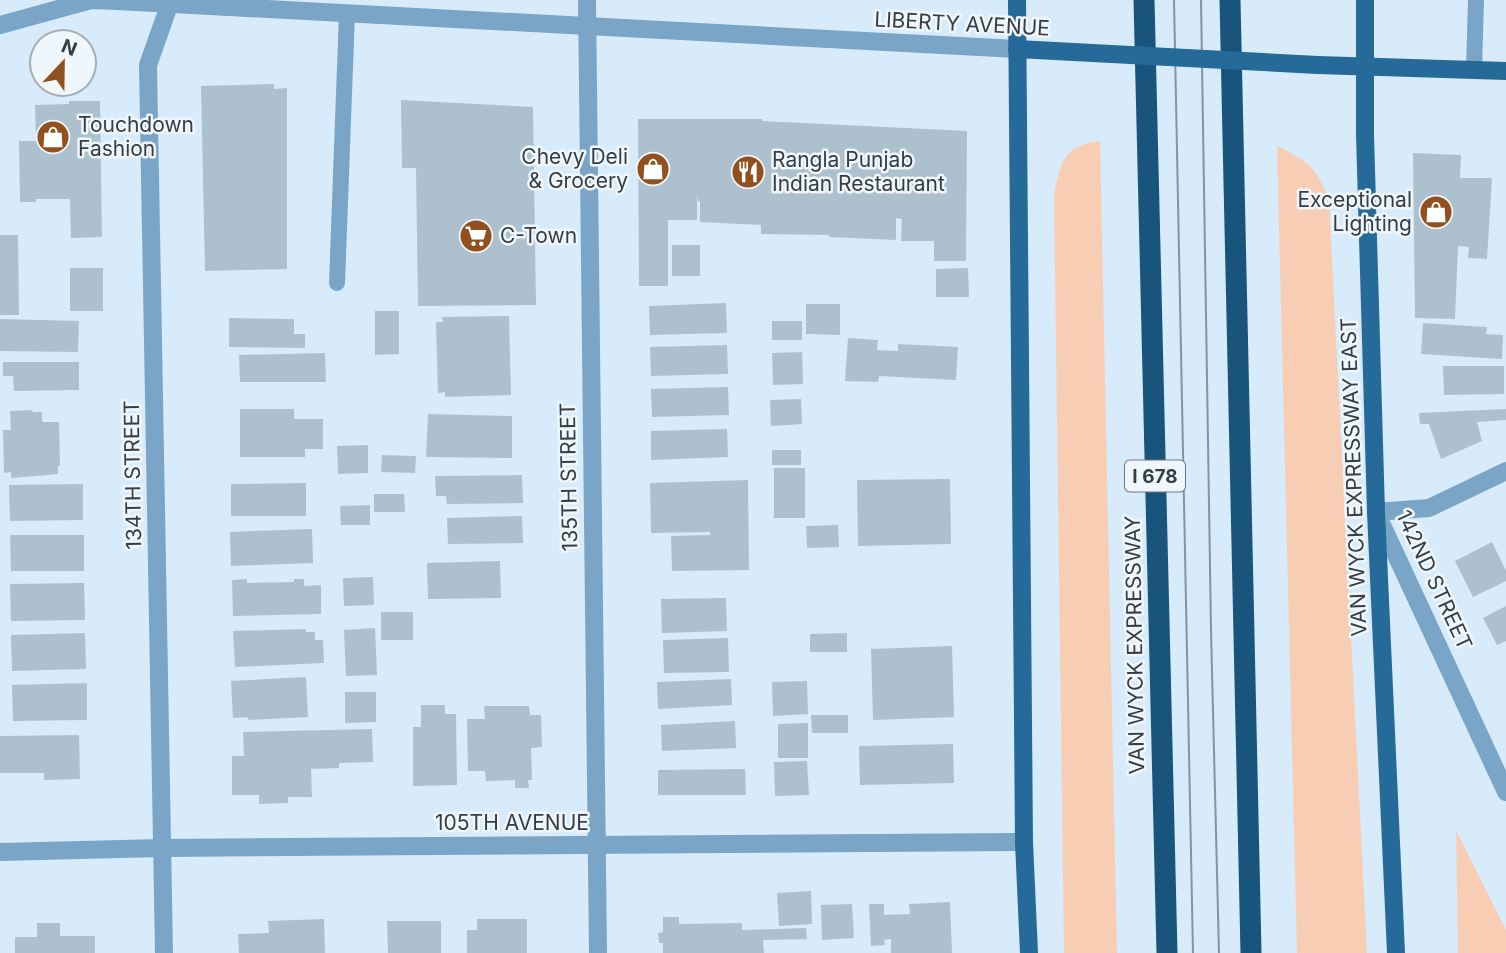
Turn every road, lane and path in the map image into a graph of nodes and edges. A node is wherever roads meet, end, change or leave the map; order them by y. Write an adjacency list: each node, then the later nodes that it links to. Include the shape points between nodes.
1 (89, 0): 8 (street, LIBERTY AVENUE); 10 (street, LIBERTY AVENUE)
2 (587, 0): 11 (street, 135TH STREET)
3 (1017, 0): 12 (main road)
4 (1144, 0): 27 (highway, VAN WYCK EXPRESSWAY / I 678)
5 (1230, 0): 28 (highway)
6 (1365, 0): 13 (main road, VAN WYCK EXPRESSWAY EAST)
7 (1476, 0): 14 (lane)
8 (171, 1): 9 (street, LIBERTY AVENUE); 22 (street, 134TH STREET, via 148,65)
9 (347, 13): 11 (street, LIBERTY AVENUE); 16 (lane)
10 (0, 25)
11 (587, 25): 12 (street, LIBERTY AVENUE); 21 (street, 135TH STREET)
12 (1017, 49): 13 (main road, LIBERTY AVENUE, bridge); 20 (main road)
13 (1364, 67): 14 (main road, LIBERTY AVENUE); 18 (main road, VAN WYCK EXPRESSWAY EAST)
14 (1474, 70): 15 (main road, LIBERTY AVENUE)
15 (1506, 71)
16 (337, 283)
17 (1506, 471): 18 (street, 142ND STREET, via 1429,508)
18 (1376, 512): 19 (street, 142ND STREET); 29 (main road, VAN WYCK EXPRESSWAY EAST)
19 (1506, 792)
20 (1024, 842): 21 (street, 105TH AVENUE); 26 (main road)
21 (596, 845): 22 (street, 105TH AVENUE); 25 (street, 135TH STREET)
22 (161, 848): 23 (street, 105TH AVENUE); 24 (street, 134TH STREET)
23 (0, 852)
24 (164, 953)
25 (598, 953)
26 (1029, 953)
27 (1167, 953)
28 (1251, 953)
29 (1396, 953)

